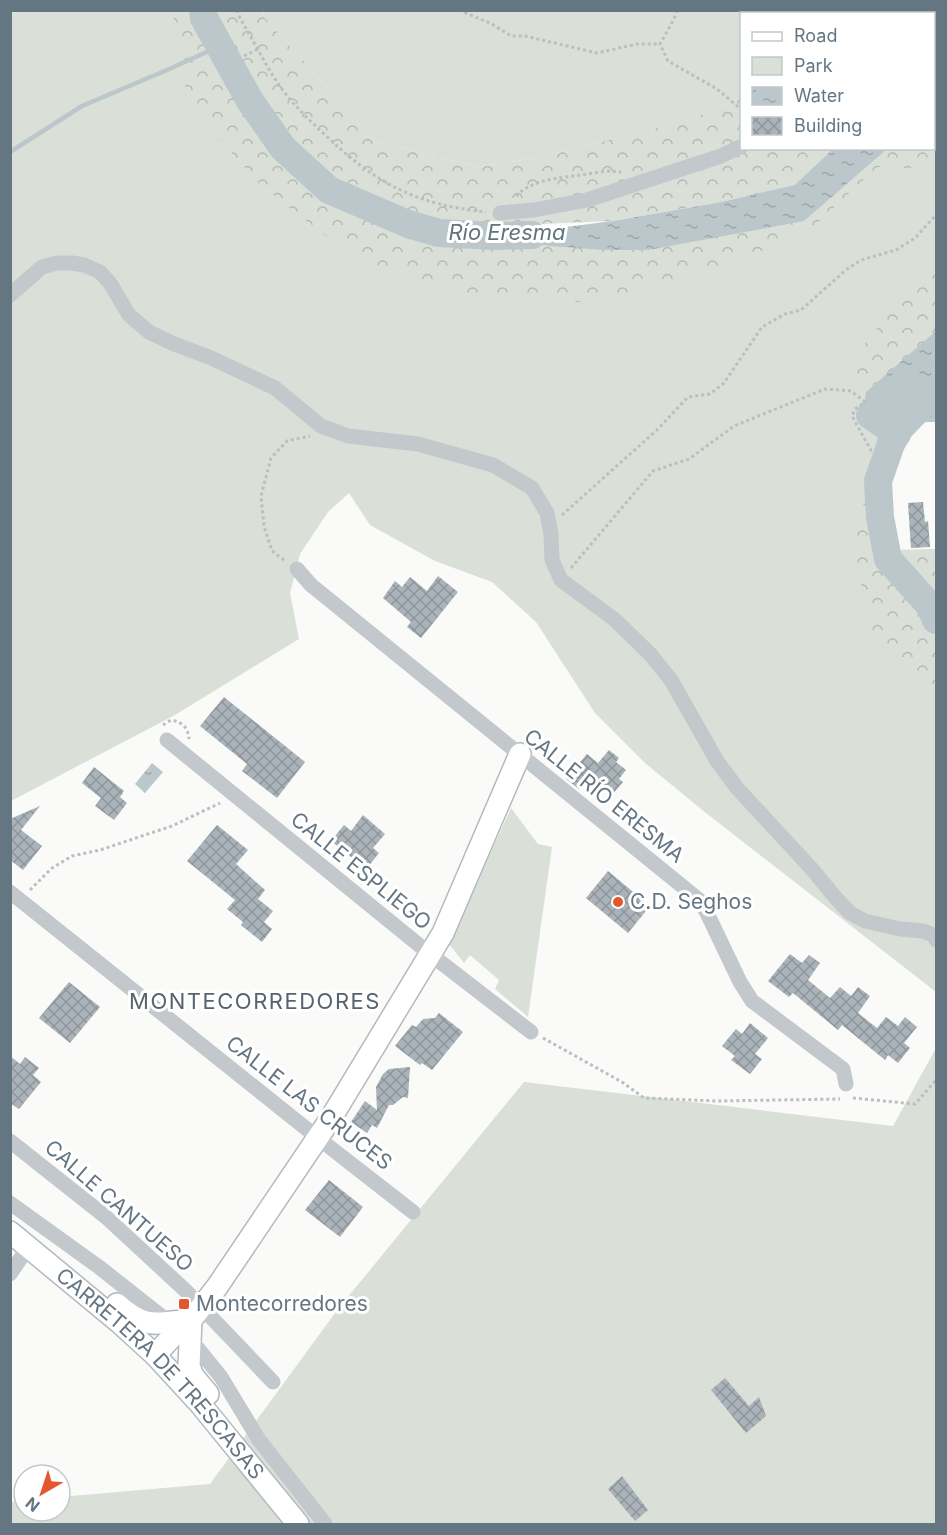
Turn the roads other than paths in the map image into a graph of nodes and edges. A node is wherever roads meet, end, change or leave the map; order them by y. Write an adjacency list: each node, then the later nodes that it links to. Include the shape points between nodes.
1 (740, 146): 2 (street, via 587,200)
2 (500, 213)
3 (10, 295): 8 (street, via 42,267 57,263 84,265 100,272 129,315 149,332 275,388 321,426 348,436 418,444 494,465 532,488 547,513 552,560 561,580 614,619 650,654 671,680 736,788 850,913 865,921 923,931)
4 (297, 569): 6 (street, CALLE RÍO ERESMA, via 311,585)
5 (167, 740): 9 (street, CALLE ESPLIEGO)
6 (520, 754): 9 (street, via 443,933); 11 (street, CALLE RÍO ERESMA, via 698,899 752,1001 843,1069)
7 (15, 895): 12 (street, CALLE LAS CRUCES)
8 (936, 940)
9 (430, 954): 10 (street, CALLE ESPLIEGO); 12 (street)
10 (531, 1032)
11 (846, 1083)
12 (318, 1138): 15 (street, CALLE LAS CRUCES); 19 (street)
13 (10, 1141): 19 (street, CALLE CANTUESO, via 106,1217)
14 (10, 1203): 20 (street, via 99,1266)
15 (413, 1212)
16 (10, 1232): 17 (street, CARRETERA DE TRESCASAS)
17 (34, 1250): 18 (street); 19 (street, via 72,1266 138,1320 152,1323); 22 (street, CARRETERA DE TRESCASAS)
18 (10, 1274)
19 (196, 1314): 22 (street); 23 (street, CALLE CANTUESO); 24 (street, via 188,1361 190,1371 224,1414)
20 (160, 1316)
21 (195, 1345): 26 (street, via 221,1377 259,1440)
22 (155, 1355): 24 (street, CARRETERA DE TRESCASAS)
23 (273, 1382)
24 (235, 1447): 25 (street, CARRETERA DE TRESCASAS)
25 (298, 1524)
26 (325, 1524)

